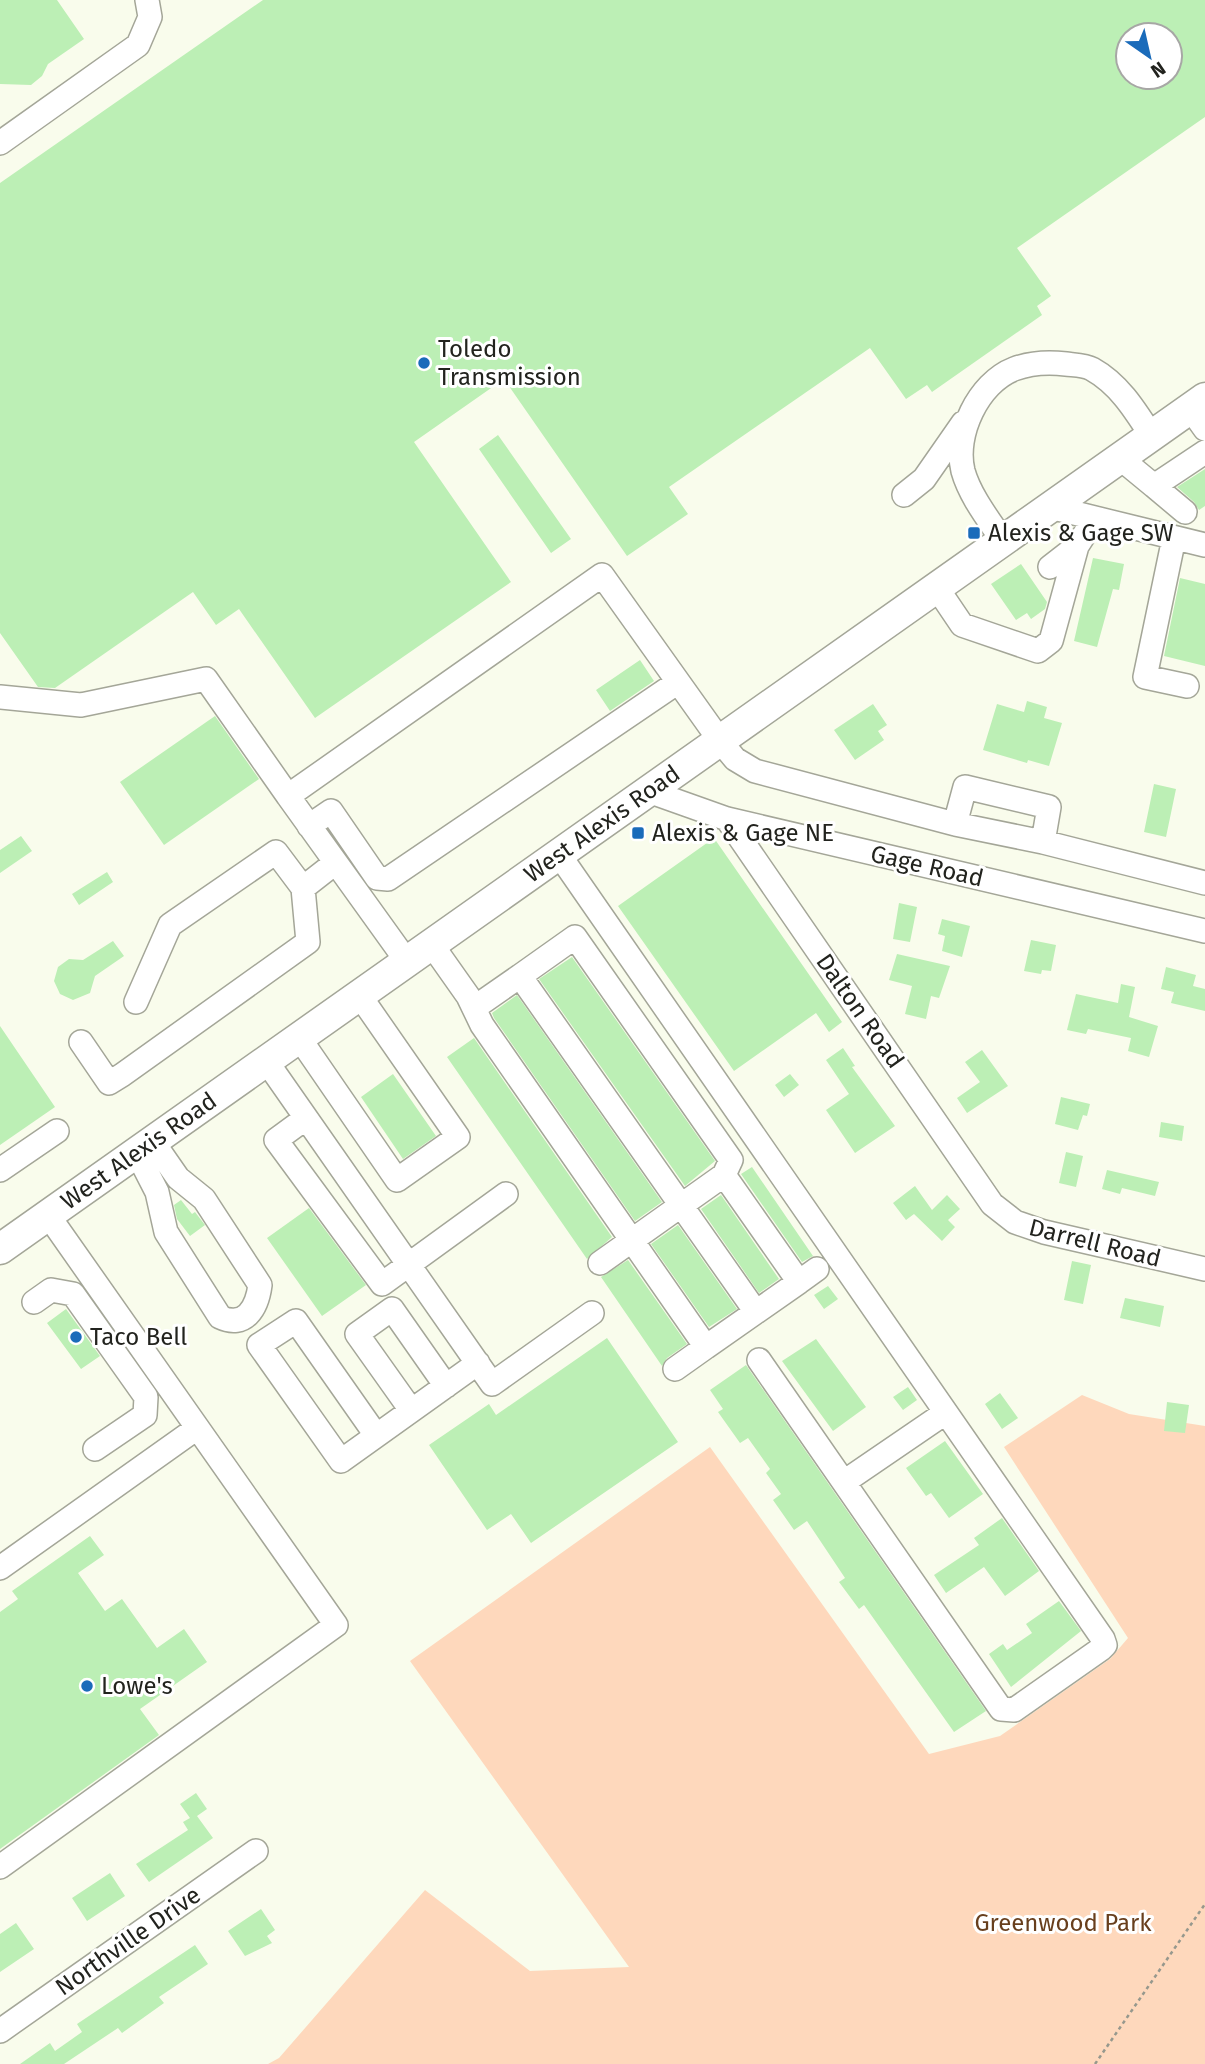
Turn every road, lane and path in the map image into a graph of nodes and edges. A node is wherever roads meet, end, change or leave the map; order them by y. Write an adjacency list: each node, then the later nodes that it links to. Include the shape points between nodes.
1 (147, 0): 2 (street, via 150,17 138,46)
2 (0, 143)
3 (1200, 412): 5 (main road, West Alexis Road)
4 (969, 415): 5 (street, via 994,382 1013,369 1050,362 1090,367 1112,382); 9 (street, via 924,479); 14 (street, via 961,442 963,471)
5 (1152, 435): 7 (main road, West Alexis Road)
6 (1205, 452): 8 (street)
7 (1120, 458): 8 (street); 10 (main road, West Alexis Road)
8 (1154, 486): 11 (street)
9 (904, 495)
10 (1050, 507): 12 (street); 14 (main road, West Alexis Road)
11 (1185, 512)
12 (1096, 518): 13 (street); 16 (street)
13 (1174, 538): 15 (street); 20 (street, via 1145,677)
14 (1003, 541): 18 (main road, West Alexis Road)
15 (1205, 545)
16 (1077, 546): 17 (street); 18 (street, via 1051,641 1038,651 962,625)
17 (1050, 567)
18 (937, 588): 22 (main road, West Alexis Road)
19 (678, 682): 22 (street, Gage Road); 24 (street, Gage Road, via 602,575); 27 (street, via 388,879 377,878 331,811)
20 (1187, 686)
21 (0, 697): 24 (street, via 81,705 206,679)
22 (721, 742): 23 (main road, West Alexis Road); 26 (street, Gage Road, via 735,759 755,771)
23 (651, 792): 25 (street, Gage Road); 29 (main road, West Alexis Road)
24 (288, 796): 27 (street)
25 (727, 819): 33 (street, Gage Road); 50 (street, Dalton Road)
26 (955, 824): 28 (street, Gage Road); 28 (street, via 965,787 1049,807)
27 (309, 826): 30 (street)
28 (1043, 842): 31 (street, Gage Road)
29 (560, 856): 34 (main road, West Alexis Road); 46 (street)
30 (335, 863): 32 (street); 35 (street)
31 (1205, 883)
32 (303, 888): 38 (street, via 276,852 170,925); 41 (street, via 308,942 122,1075 109,1083)
33 (1205, 931)
34 (432, 945): 35 (main road, West Alexis Road); 39 (street)
35 (408, 963): 37 (main road, West Alexis Road)
36 (520, 976): 39 (street); 48 (street, via 575,937 731,1160); 51 (street)
37 (360, 996): 40 (main road, West Alexis Road); 40 (street, via 458,1137 397,1180)
38 (136, 1002)
39 (474, 1008): 53 (street)
40 (300, 1038): 42 (main road, West Alexis Road)
41 (81, 1042)
42 (267, 1062): 43 (street); 45 (main road, West Alexis Road)
43 (306, 1118): 56 (street); 56 (street, via 276,1140 382,1284)
44 (57, 1131): 47 (street)
45 (145, 1147): 45 (street, via 166,1232 220,1317 229,1321 245,1318 254,1311 260,1285 204,1199); 52 (main road, West Alexis Road)
46 (764, 1147): 48 (street); 67 (street)
47 (0, 1170)
48 (724, 1175): 51 (street); 59 (street, via 808,1276)
49 (506, 1194): 56 (street)
50 (992, 1204): 57 (street, Darrell Road, via 1015,1222 1044,1232)
51 (681, 1205): 53 (street); 59 (street)
52 (48, 1216): 54 (main road, West Alexis Road); 68 (street)
53 (631, 1240): 55 (street); 61 (street)
54 (0, 1249)
55 (600, 1263)
56 (409, 1265): 63 (street)
57 (1205, 1269)
58 (34, 1302): 70 (street, via 51,1290 73,1294 146,1397 145,1415)
59 (756, 1312): 61 (street)
60 (592, 1313): 63 (street, via 492,1384)
61 (706, 1348): 64 (street)
62 (759, 1360): 71 (street)
63 (478, 1363): 65 (street)
64 (674, 1369)
65 (446, 1386): 66 (street); 66 (street, via 392,1309 357,1334)
66 (411, 1410): 69 (street)
67 (945, 1413): 71 (street); 71 (street, via 1105,1645 1014,1710 1001,1709)
68 (197, 1428): 72 (street); 74 (street, via 337,1625)
69 (376, 1436): 69 (street, via 341,1461 260,1345 296,1321)
70 (95, 1449)
71 (844, 1482)
72 (0, 1568)
73 (257, 1851): 76 (street, Northville Drive)
74 (0, 1867)
75 (1205, 1904): 77 (path)
76 (0, 2031)
77 (1096, 2064)

